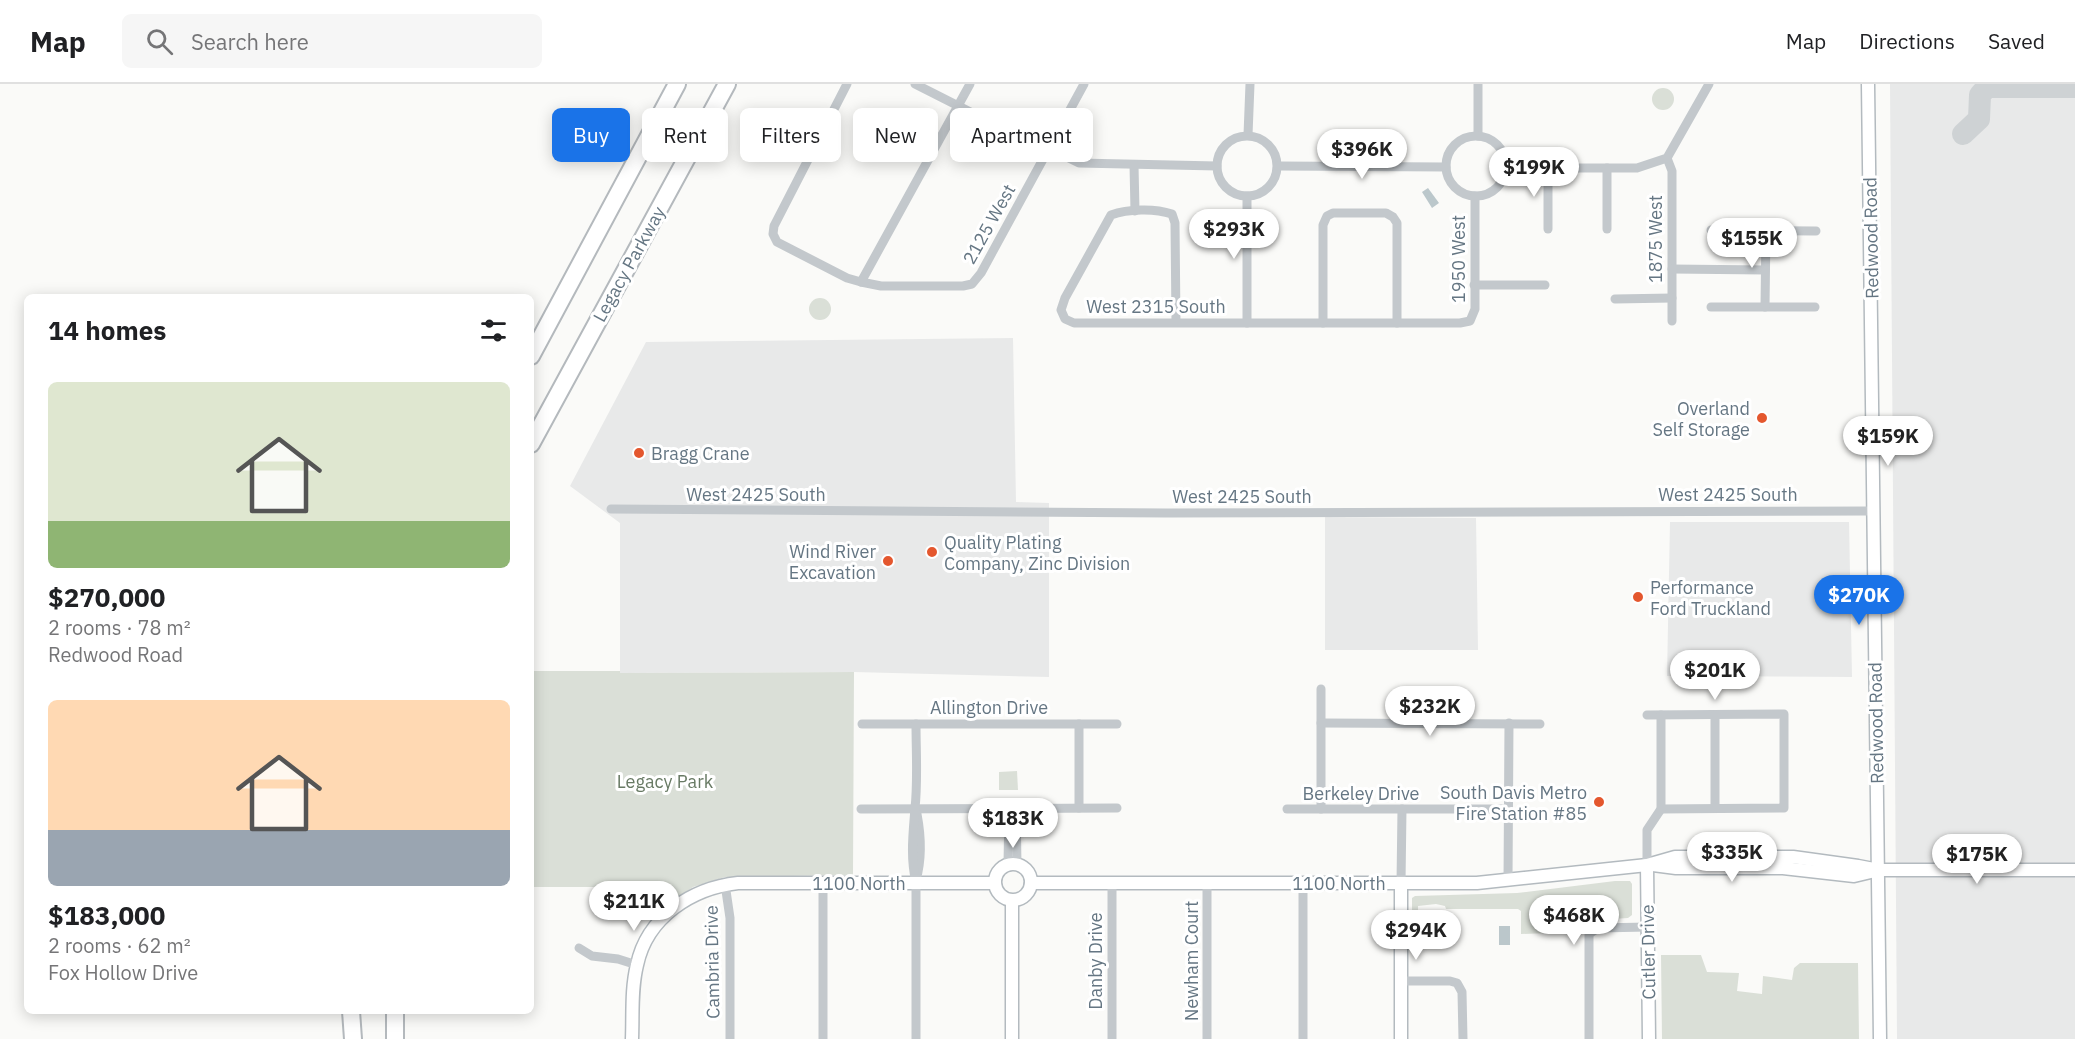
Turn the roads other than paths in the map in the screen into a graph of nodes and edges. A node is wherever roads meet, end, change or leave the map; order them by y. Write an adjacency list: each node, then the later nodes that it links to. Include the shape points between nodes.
1 (677, 84): 49 (highway)
2 (727, 84): 50 (highway, Legacy Parkway)
3 (847, 84): 35 (street, via 773,234 777,242)
4 (915, 84): 11 (street)
5 (970, 84): 11 (street)
6 (1084, 84): 12 (street, 2125 West)
7 (1250, 84): 13 (street)
8 (1478, 84): 14 (street)
9 (1709, 84): 15 (street)
10 (1869, 84): 52 (street, Redwood Road)
11 (958, 107): 35 (street)
12 (1071, 108)
13 (1248, 135): 19 (street, via 1226,144); 20 (street, via 1269,144)
14 (1478, 136): 21 (street, via 1468,137 1452,148); 22 (street, via 1499,146)
15 (1667, 158): 24 (street, via 1637,168); 33 (street, 1875 West, via 1671,171)
16 (1041, 162): 35 (street, 2125 West, via 972,284 881,286)
17 (1075, 162): 18 (street)
18 (1134, 165): 19 (street); 27 (street)
19 (1217, 166): 25 (street, via 1226,187)
20 (1278, 166): 21 (street); 25 (street, via 1269,188)
21 (1446, 167): 26 (street, via 1455,188)
22 (1507, 168): 23 (street); 26 (street, via 1497,189)
23 (1548, 168): 24 (street); 28 (street)
24 (1607, 168): 29 (street)
25 (1247, 196): 46 (street)
26 (1475, 196): 36 (street, 1950 West)
27 (1135, 211): 45 (street, via 1172,214); 45 (street, West 2315 South, via 1111,215 1061,310 1065,319 1074,323)
28 (1548, 229)
29 (1607, 229)
30 (1711, 230): 31 (street)
31 (1766, 231): 32 (street); 34 (street)
32 (1816, 231)
33 (1672, 269): 34 (street); 39 (street, 1875 West)
34 (1766, 270): 41 (street)
35 (861, 282)
36 (1474, 285): 37 (street); 43 (street, 1950 West, via 1474,313)
37 (1545, 285)
38 (1616, 298): 39 (street)
39 (1672, 298): 44 (street, 1875 West)
40 (1711, 307): 41 (street)
41 (1765, 307): 42 (street)
42 (1815, 307)
43 (1470, 321): 48 (street, West 2315 South)
44 (1672, 321)
45 (1176, 322): 46 (street, West 2315 South)
46 (1247, 323): 47 (street, West 2315 South)
47 (1323, 324): 48 (street, West 2315 South); 48 (street, via 1323,225 1333,213 1386,213 1397,223)
48 (1397, 324)
49 (534, 350)
50 (534, 438)
51 (611, 509): 52 (street, West 2425 South, via 1157,513)
52 (1872, 511): 77 (street, Redwood Road)
53 (1321, 689): 57 (street)
54 (1661, 715): 55 (street); 56 (street); 74 (street)
55 (1715, 715): 69 (street); 69 (street, via 1784,714 1784,808)
56 (1647, 716)
57 (1321, 723): 58 (street); 71 (street)
58 (1509, 723): 63 (street); 73 (street)
59 (862, 724): 60 (street, Allington Drive)
60 (916, 724): 61 (street, Allington Drive); 65 (street)
61 (1079, 724): 62 (street, Allington Drive); 67 (street)
62 (1117, 724)
63 (1540, 724)
64 (861, 808): 65 (street)
65 (915, 808): 66 (street); 81 (street, via 912,867)
66 (1012, 808): 67 (street); 75 (street)
67 (1079, 808): 68 (street)
68 (1117, 808)
69 (1715, 808): 74 (street)
70 (1287, 809): 71 (street, Berkeley Drive)
71 (1321, 809): 72 (street, Berkeley Drive)
72 (1402, 809): 73 (street, Berkeley Drive); 87 (street)
73 (1508, 809): 79 (street)
74 (1660, 809): 76 (street, via 1647,830)
75 (1012, 864): 82 (street, via 998,871); 83 (street, via 1026,869)
76 (1647, 865): 77 (street, 1100 North, via 1676,857 1782,857); 79 (street, 1100 North); 90 (street, Cutler Drive)
77 (1879, 870): 78 (street, 1100 North); 110 (street, Redwood Road)
78 (2075, 870)
79 (1508, 881): 87 (street, 1100 North)
80 (823, 883): 81 (street, 1100 North); 88 (street, 1100 North); 100 (street)
81 (916, 883): 82 (street, 1100 North); 101 (street)
82 (994, 883): 89 (street, via 1000,895)
83 (1031, 883): 84 (street, 1100 North); 89 (street, via 1025,896)
84 (1112, 883): 85 (street, 1100 North); 103 (street, Danby Drive)
85 (1207, 883): 86 (street, 1100 North); 104 (street, Newham Court)
86 (1303, 883): 87 (street, 1100 North); 105 (street)
87 (1401, 883): 93 (street)
88 (724, 884): 92 (street, 1100 North, via 698,893 672,909 653,929); 99 (street, Cambria Drive, via 730,918)
89 (1012, 901): 102 (street)
90 (1647, 927): 108 (street, via 1598,928 1589,934); 109 (street, Cutler Drive)
91 (579, 948): 92 (street, via 592,956)
92 (637, 965): 98 (street, 1100 North)
93 (1401, 981): 106 (street); 107 (street, via 1457,983 1462,992)
94 (351, 1014): 96 (highway)
95 (394, 1014): 97 (highway)
96 (353, 1039)
97 (394, 1039)
98 (632, 1039)
99 (730, 1039)
100 (823, 1039)
101 (916, 1039)
102 (1012, 1039)
103 (1112, 1039)
104 (1207, 1039)
105 (1303, 1039)
106 (1401, 1039)
107 (1462, 1039)
108 (1589, 1039)
109 (1649, 1039)
110 (1880, 1039)

